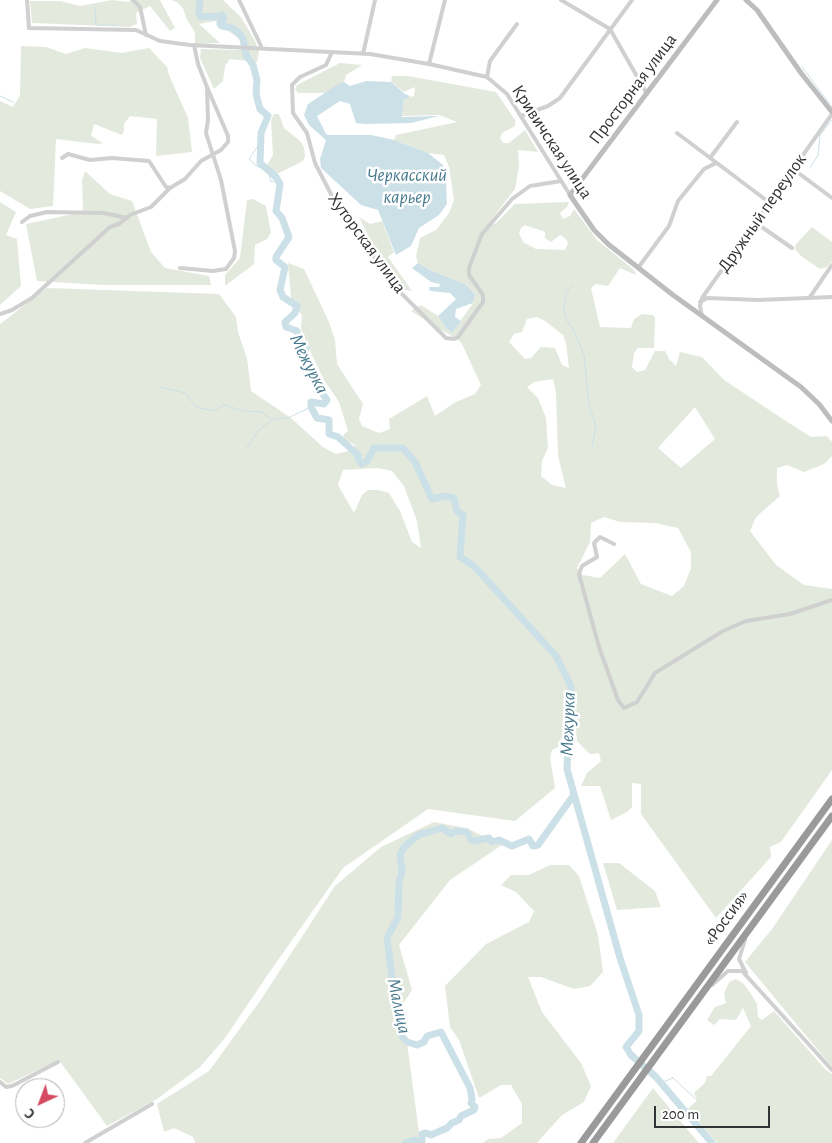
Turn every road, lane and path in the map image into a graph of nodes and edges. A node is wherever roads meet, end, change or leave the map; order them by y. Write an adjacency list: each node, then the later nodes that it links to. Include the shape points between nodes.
1 (27, 0): 12 (street, Кривичская улица, via 29,28 136,30)
2 (133, 0): 12 (street, via 140,7)
3 (239, 0): 14 (street)
4 (375, 0): 16 (street)
5 (446, 0): 17 (street)
6 (561, 0): 11 (street)
7 (632, 0): 11 (street)
8 (717, 0): 20 (street, Просторная улица)
9 (746, 0): 21 (street)
10 (516, 24): 18 (street, via 490,61)
11 (610, 29): 20 (street); 22 (street, via 578,77 556,102)
12 (146, 34): 13 (street, Кривичская улица, via 160,41)
13 (194, 45): 14 (street, Кривичская улица); 19 (street)
14 (262, 48): 15 (street, Кривичская улица)
15 (332, 52): 16 (street, Кривичская улица); 30 (street, Хуторская улица, via 326,64 300,77 292,85 293,112 307,133 315,163 332,198 349,214 398,290 446,338 458,337 483,302 483,295 469,275 482,234 512,199 530,186)
16 (363, 54): 17 (street, Кривичская улица)
17 (429, 64): 18 (street, Кривичская улица)
18 (487, 77): 22 (street, Кривичская улица, via 504,92)
19 (207, 87): 25 (street, via 206,133); 25 (street, via 228,136 225,146)
20 (647, 94): 32 (street, Просторная улица)
21 (832, 113): 29 (street, Дружный переулок)
22 (520, 116): 30 (street, Кривичская улица)
23 (737, 122): 27 (street)
24 (677, 133): 27 (street)
25 (212, 155): 31 (street); 40 (street, via 221,180 235,251 230,266 213,271)
26 (62, 158): 31 (street, via 68,154 90,160 149,161 166,187)
27 (710, 158): 28 (street)
28 (716, 162): 34 (street); 41 (street, via 706,167 678,201 669,226)
29 (793, 169): 33 (street); 34 (street, Дружный переулок)
30 (561, 181): 32 (street, Кривичская улица)
31 (170, 188): 35 (street, via 159,201)
32 (570, 195): 41 (street, Кривичская улица, via 599,236)
33 (832, 198)
34 (770, 203): 37 (street, Дружный переулок)
35 (127, 218): 36 (street, via 104,212 47,212 30,216); 45 (street, via 101,233 32,298)
36 (22, 222)
37 (756, 222): 38 (street); 44 (street, Дружный переулок)
38 (792, 248)
39 (832, 265): 42 (street)
40 (180, 268)
41 (638, 268): 46 (street, Кривичская улица)
42 (810, 297): 43 (street); 44 (street, via 759,300 707,298)
43 (832, 297)
44 (700, 302): 46 (street)
45 (0, 314)
46 (702, 316): 47 (street, Кривичская улица, via 801,387)
47 (832, 421)
48 (614, 544): 49 (street, via 600,537 594,543 596,557 582,566 578,574 602,655 624,708 638,702 655,673 723,631 746,621 790,614)
49 (832, 600)
50 (832, 799): 60 (highway, «Россия»)
51 (832, 816): 52 (highway, «Россия»)
52 (753, 925): 53 (street, via 739,958); 54 (highway, «Россия»)
53 (749, 976): 54 (street, via 738,969 728,971); 56 (street)
54 (694, 1004): 61 (highway, «Россия»)
55 (58, 1062): 57 (street, via 12,1086 6,1087)
56 (832, 1070)
57 (0, 1082)
58 (152, 1104): 59 (street)
59 (85, 1143)
60 (581, 1143)
61 (593, 1143)

